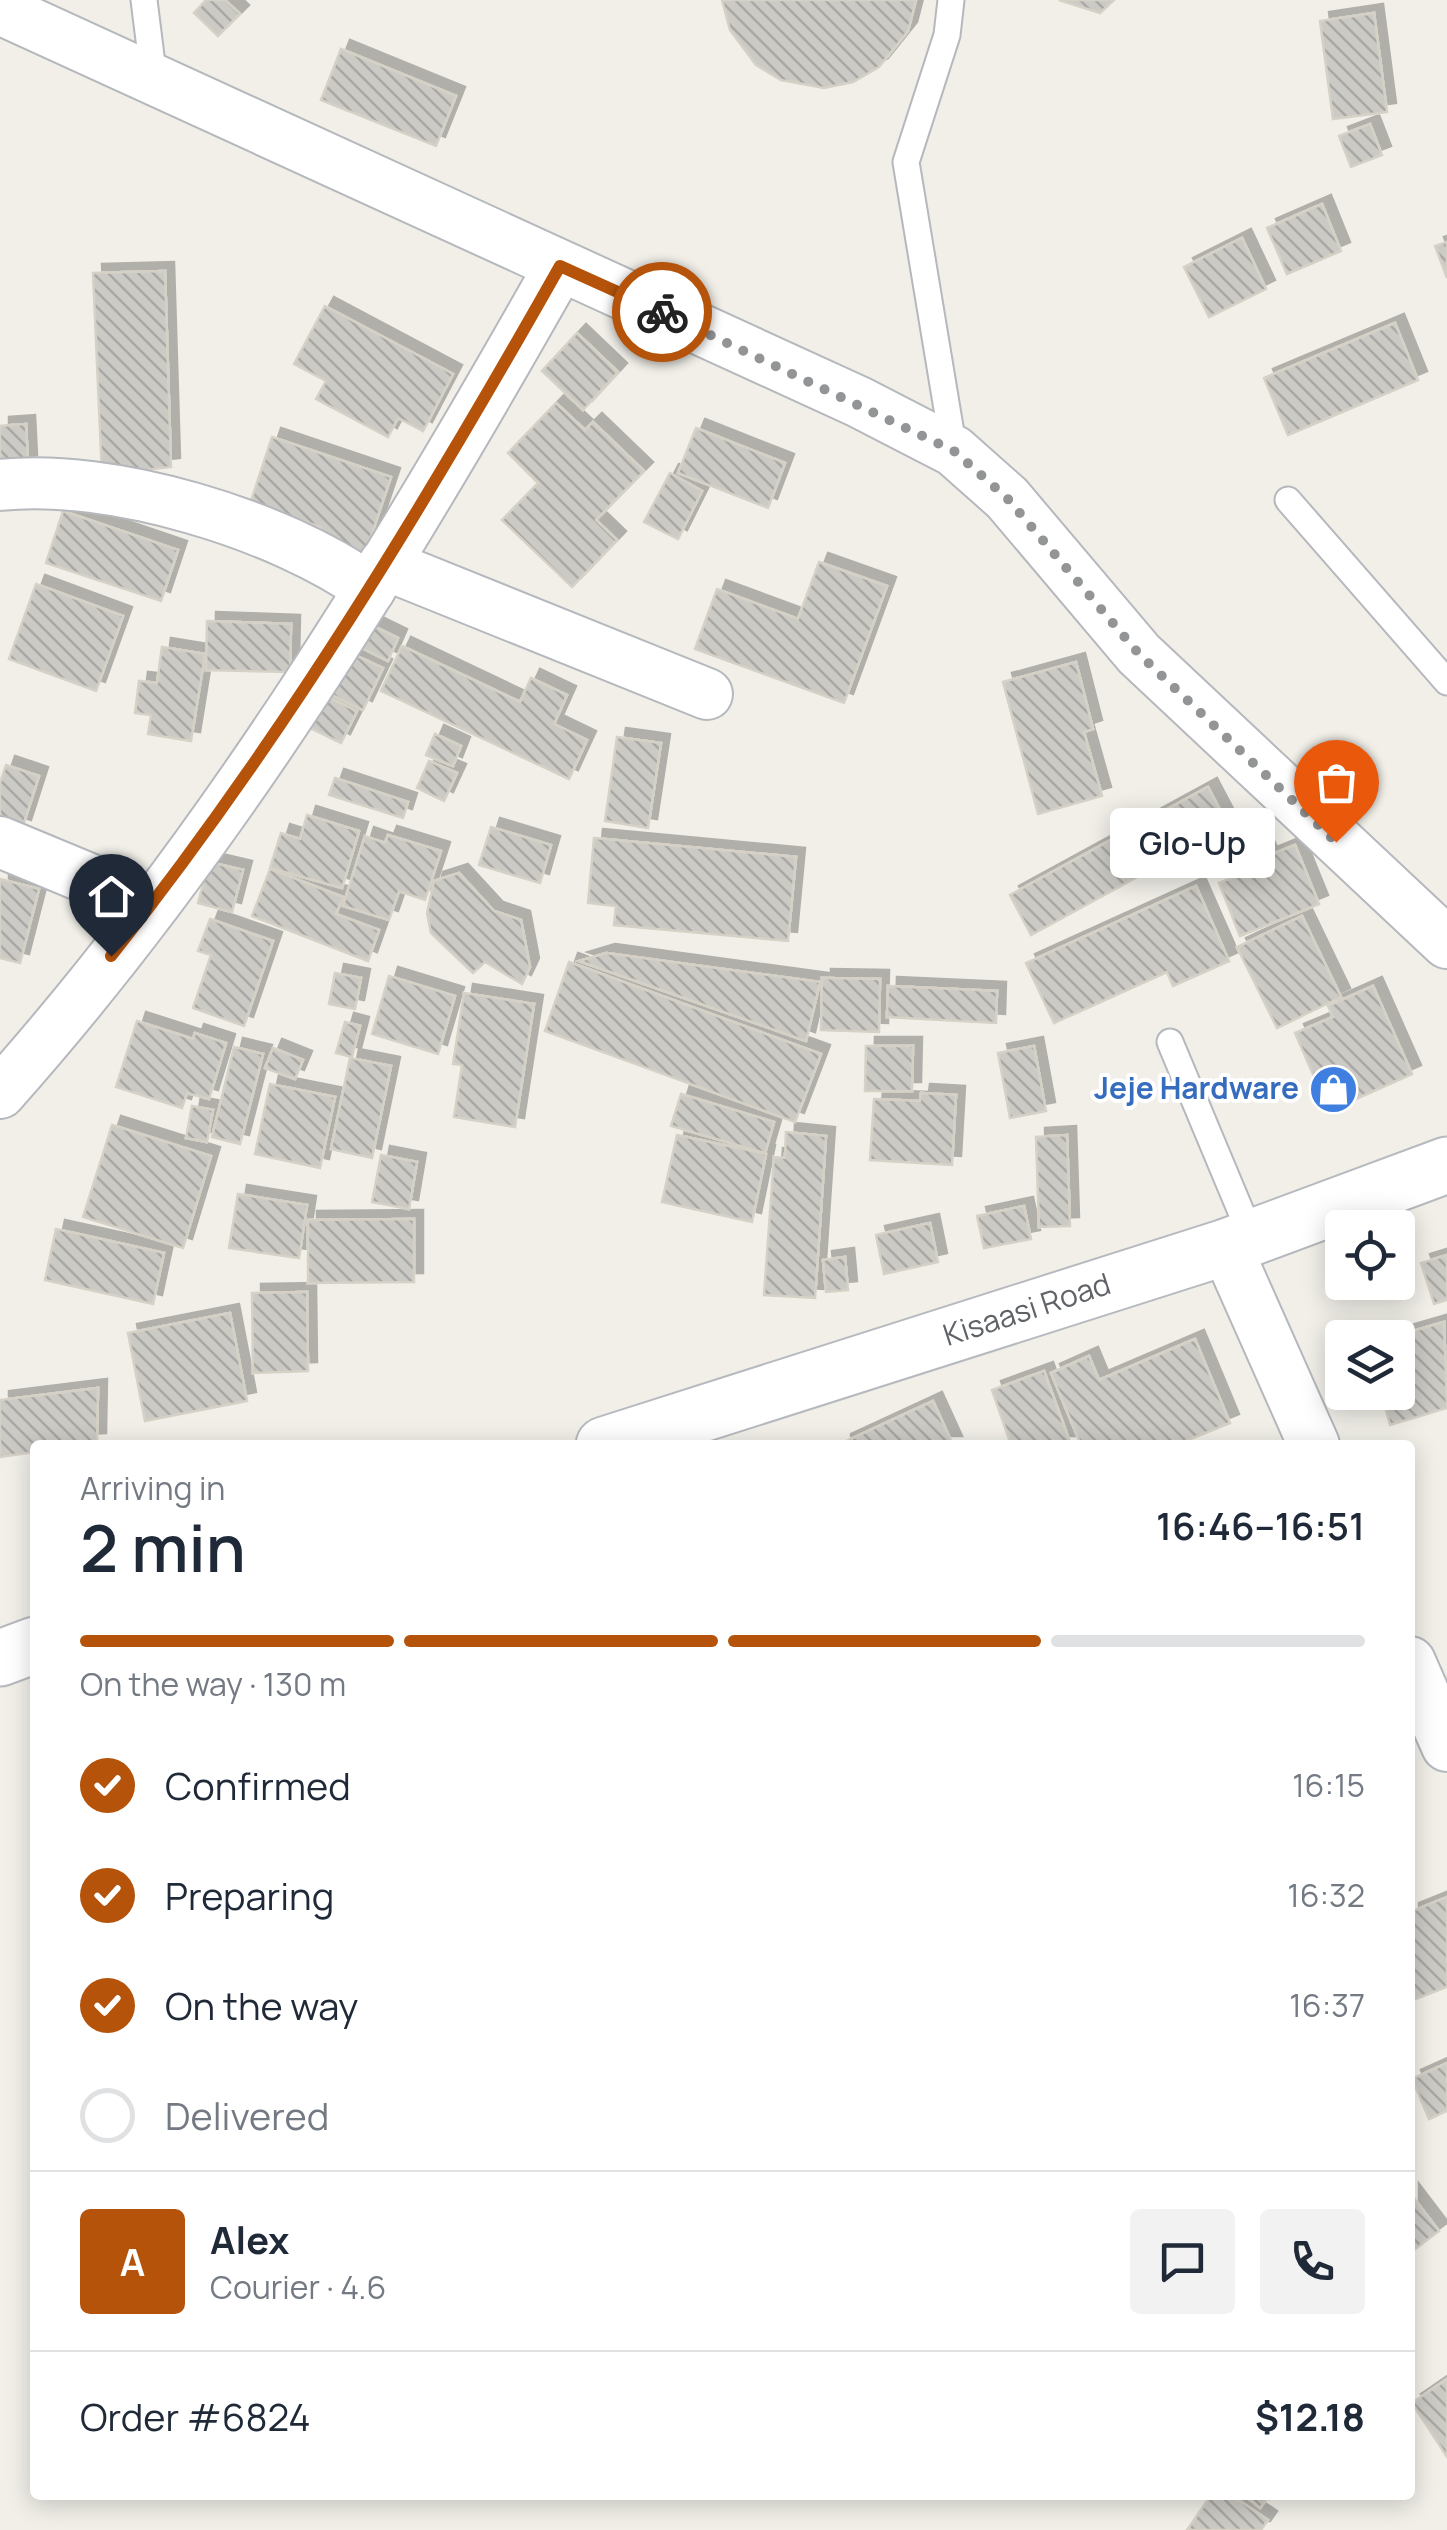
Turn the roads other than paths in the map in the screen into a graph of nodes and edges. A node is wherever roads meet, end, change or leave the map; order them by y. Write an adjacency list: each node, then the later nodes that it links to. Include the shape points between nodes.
1 (144, 0): 4 (lane)
2 (951, 0): 6 (lane, via 947,36 906,162)
3 (0, 10): 4 (street)
4 (154, 80): 5 (street)
5 (560, 266): 6 (street); 9 (street)
6 (954, 451): 14 (street, via 1007,498 1139,654)
7 (0, 485): 9 (street, via 76,486 186,509)
8 (1288, 500): 10 (lane)
9 (377, 577): 11 (street); 13 (street, via 276,734)
10 (1447, 682)
11 (706, 694)
12 (0, 842): 13 (street)
13 (152, 905): 16 (street)
14 (1447, 942)
15 (1170, 1042): 18 (lane)
16 (0, 1093)
17 (1447, 1165): 18 (main road, Kisaasi Road)
18 (1239, 1242): 19 (main road, Kisaasi Road); 20 (street)
19 (620, 1440)
20 (1312, 1440)
21 (30, 1647): 22 (main road)
22 (0, 1658)
23 (1415, 1673): 24 (street)
24 (1447, 1746)

